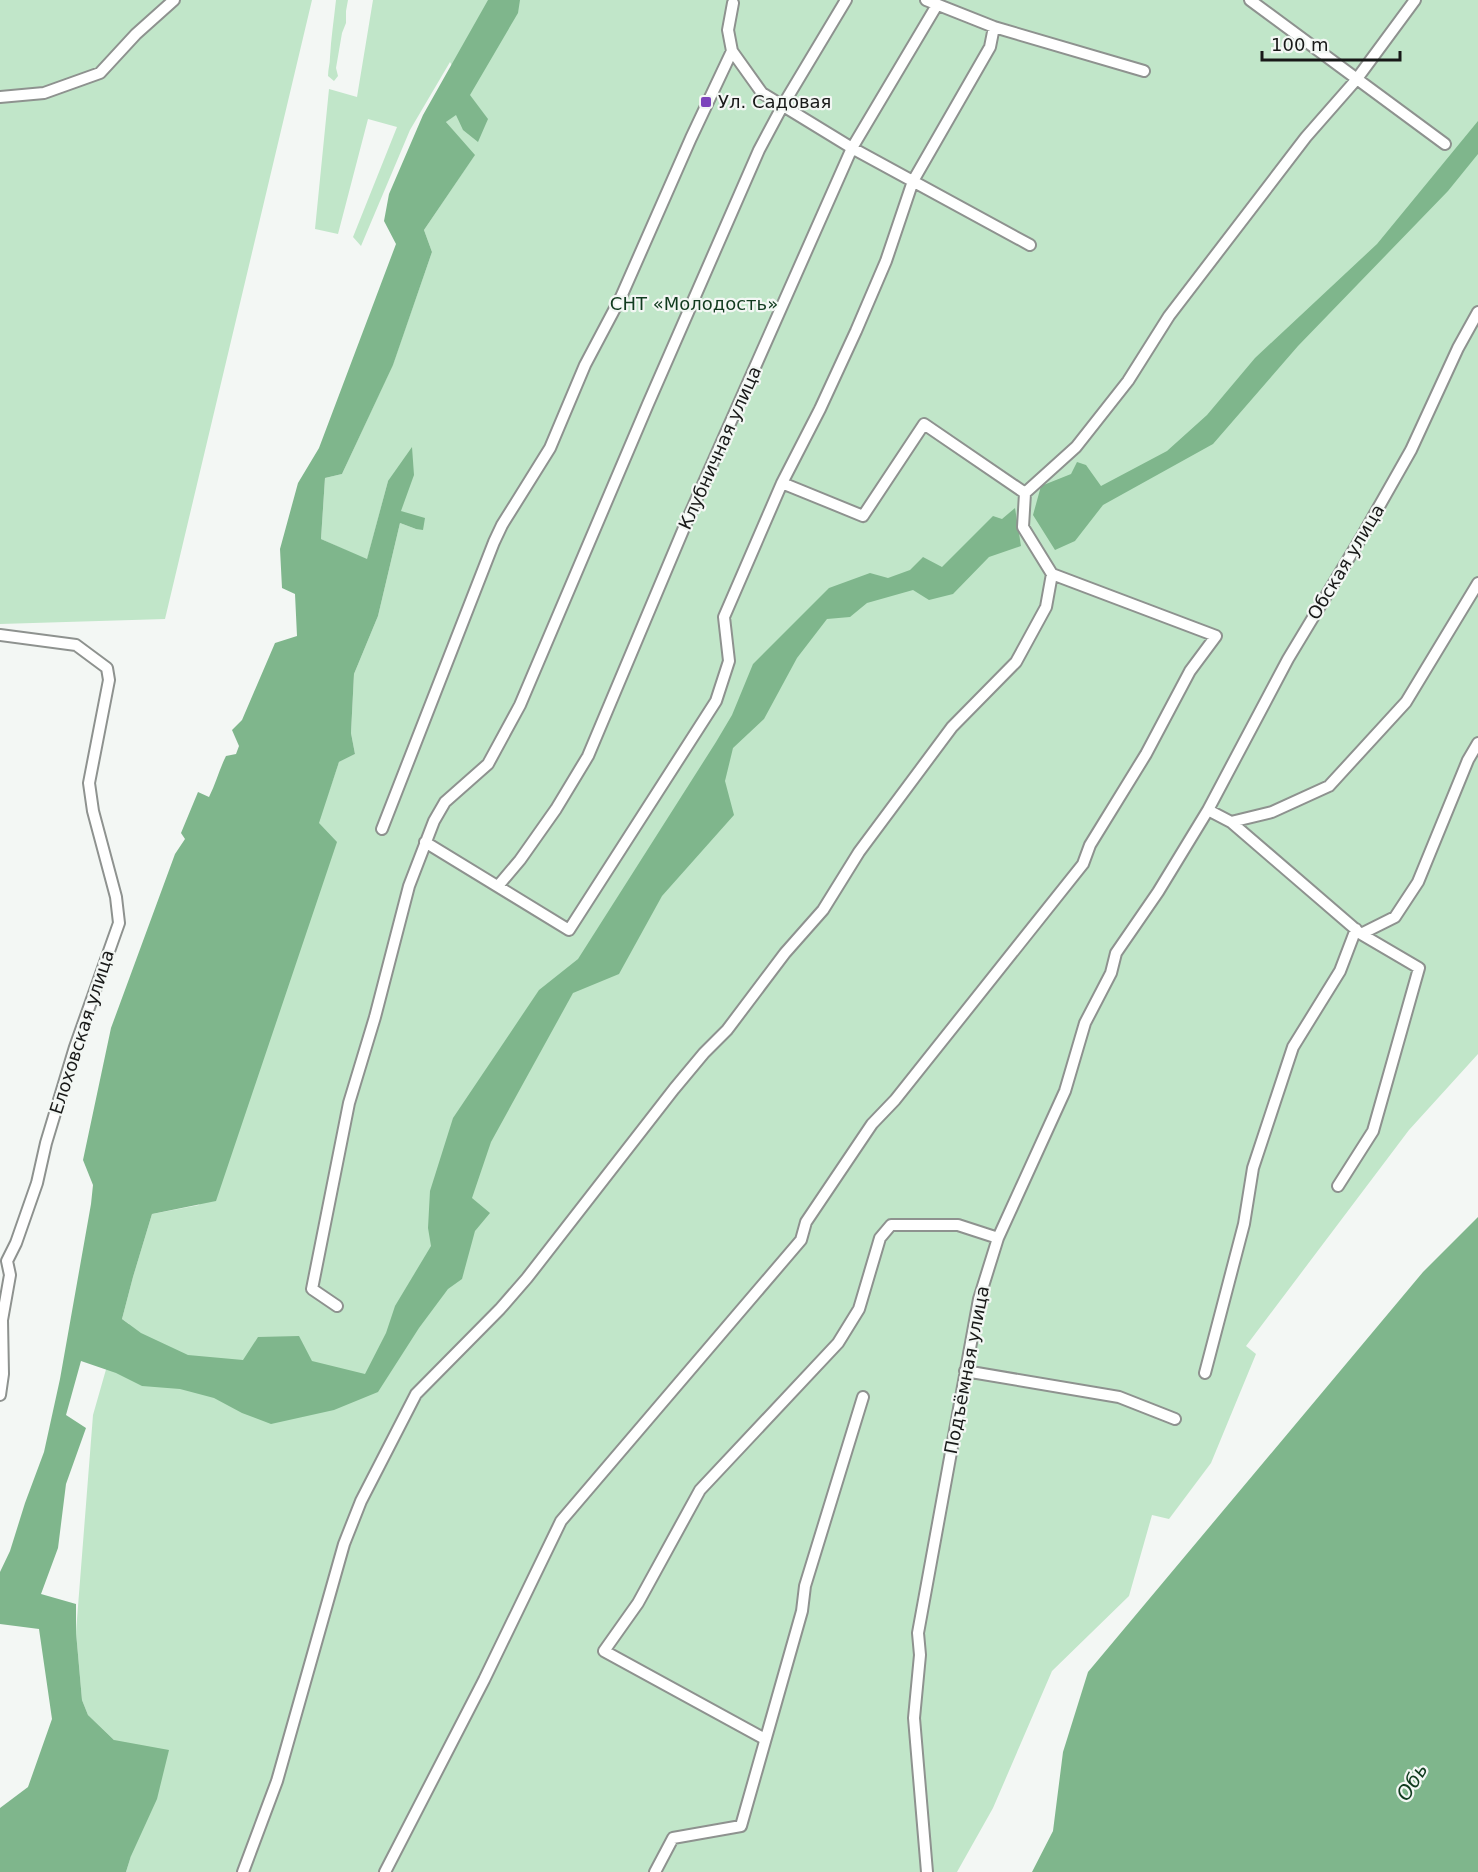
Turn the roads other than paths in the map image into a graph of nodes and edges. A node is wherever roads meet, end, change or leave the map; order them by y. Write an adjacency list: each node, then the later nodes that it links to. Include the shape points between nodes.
1 (174, 0): 12 (street, via 100,73 44,93)
2 (846, 0): 13 (street)
3 (926, 0): 7 (street)
4 (1250, 0): 11 (street)
5 (1415, 0): 11 (street)
6 (734, 1): 9 (street, via 728,30)
7 (937, 5): 8 (street); 15 (street, Клубничная улица)
8 (994, 27): 10 (street); 16 (street, via 990,47)
9 (732, 51): 13 (street, via 762,93); 27 (street, via 550,448 494,542)
10 (1144, 71)
11 (1356, 80): 14 (street); 20 (street, via 1306,137 1169,316 1128,381 1076,447)
12 (0, 97)
13 (783, 105): 15 (street); 28 (street, via 759,150 520,705 488,764 445,802)
14 (1445, 144)
15 (852, 148): 16 (street); 29 (street, Клубничная улица, via 588,756 556,809)
16 (913, 181): 17 (street); 19 (street, via 886,261 860,321)
17 (1029, 245)
18 (1478, 312): 25 (street, Обская улица, via 1411,450 1288,659)
19 (782, 483): 20 (street, via 863,516 924,424); 29 (street, via 724,617 729,661 716,701 569,930)
20 (1025, 493): 21 (street, via 1023,527)
21 (1052, 574): 41 (street, via 1046,607 1016,662 952,727 859,852 824,910 784,953 727,1030 674,1089 535,1268 416,1394 361,1501 344,1544 277,1781); 42 (street, via 1216,636 1190,671 1146,754 1090,845 1083,864 872,1124 806,1222 801,1240 561,1521)
22 (1478, 583): 26 (street, via 1406,702 1329,786 1272,812)
23 (0, 635): 33 (street, Елоховская улица, via 76,645 107,668 109,680 89,783 116,897 118,922 75,1047 37,1183 16,1243)
24 (1478, 743): 30 (street, via 1418,882 1395,917)
25 (1208, 810): 26 (street); 32 (street, Подъёмная улица, via 1116,953 1111,973 1085,1023 1065,1091)
26 (1231, 822): 30 (street)
27 (382, 829)
28 (425, 842): 29 (street); 34 (street, via 409,886 349,1103 312,1288)
29 (498, 886)
30 (1358, 932): 31 (street, via 1419,968 1373,1131); 36 (street, via 1340,971 1293,1047 1253,1168 1244,1224)
31 (1338, 1186)
32 (998, 1238): 35 (street, Подъёмная улица, via 979,1299); 40 (street, via 958,1225 891,1225 880,1238 859,1309 838,1343 700,1490 638,1603 604,1651)
33 (4, 1260): 37 (street, Елоховская улица, via 10,1275 2,1320)
34 (337, 1306)
35 (965, 1371): 39 (street, via 1119,1396); 44 (street, Подъёмная улица, via 918,1633 920,1655 914,1718)
36 (1205, 1373)
37 (0, 1395)
38 (863, 1397): 40 (street)
39 (1175, 1419)
40 (765, 1739): 43 (street, via 741,1826 673,1838)
41 (243, 1872)
42 (385, 1872)
43 (655, 1872)
44 (927, 1872)

